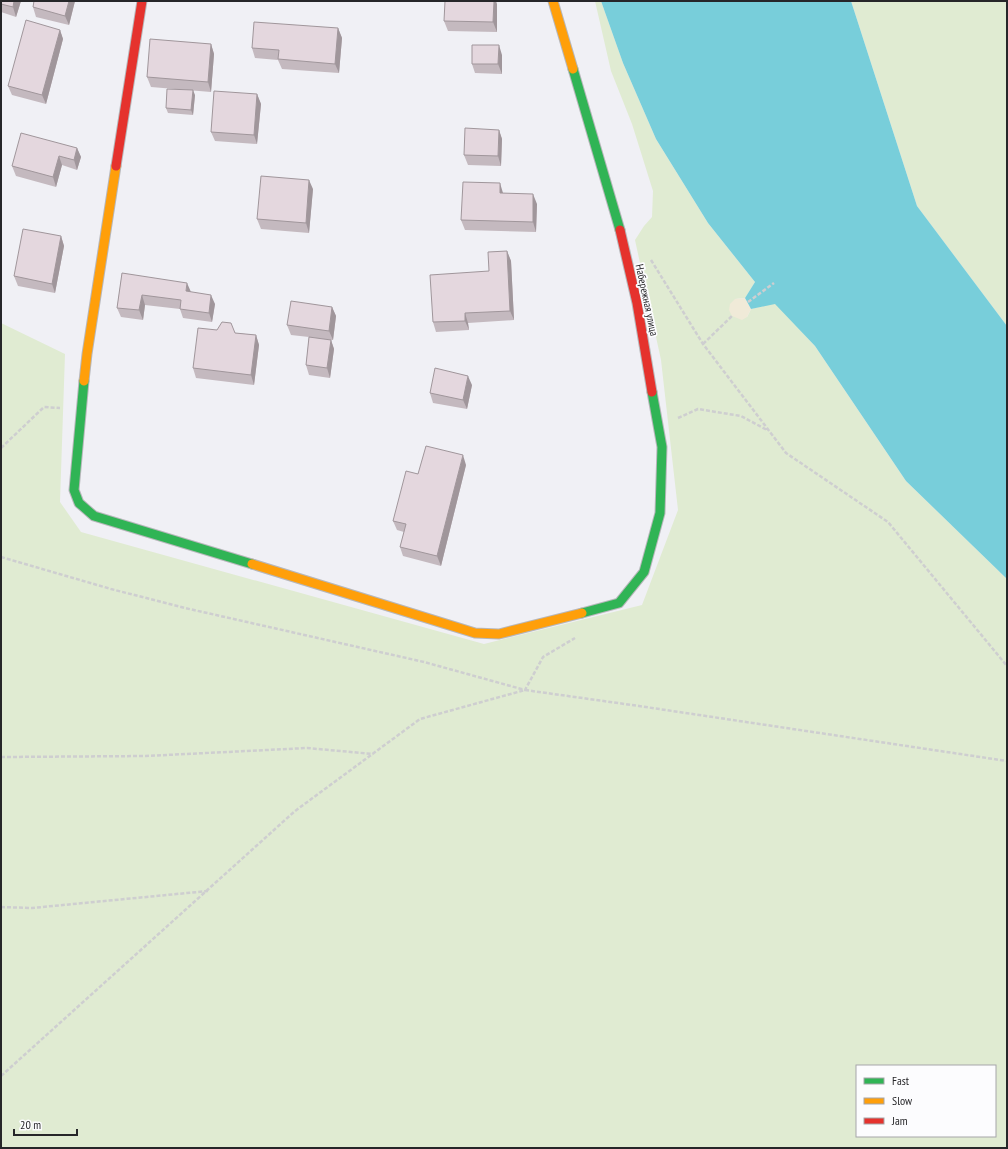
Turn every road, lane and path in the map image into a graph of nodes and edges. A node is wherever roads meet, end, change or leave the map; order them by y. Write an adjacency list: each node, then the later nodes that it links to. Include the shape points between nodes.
1 (142, 1): 8 (street, via 87,354)
2 (553, 1): 9 (street, Набережная улица, via 620,230 637,303)
3 (649, 257): 7 (path)
4 (774, 283): 5 (path)
5 (748, 302)
6 (732, 316): 7 (path)
7 (703, 344): 10 (path)
8 (82, 408): 9 (street, Набережная улица, via 74,490 79,503 94,516 476,633 499,634 619,603 644,572 660,513 662,447); 11 (path, via 44,407)
9 (659, 428): 10 (path, via 698,409 741,416)
10 (770, 431): 14 (path, via 786,453 888,522)
11 (1, 448)
12 (1, 557): 15 (path, via 125,593 424,662)
13 (579, 636): 15 (path, via 543,657)
14 (1007, 666)
15 (525, 690): 16 (path, via 420,720); 18 (path)
16 (373, 754): 17 (path, via 307,748 146,756); 19 (path, via 295,811)
17 (1, 757)
18 (1007, 761)
19 (208, 890): 20 (path, via 32,908); 21 (path)
20 (1, 907)
21 (1, 1076)

